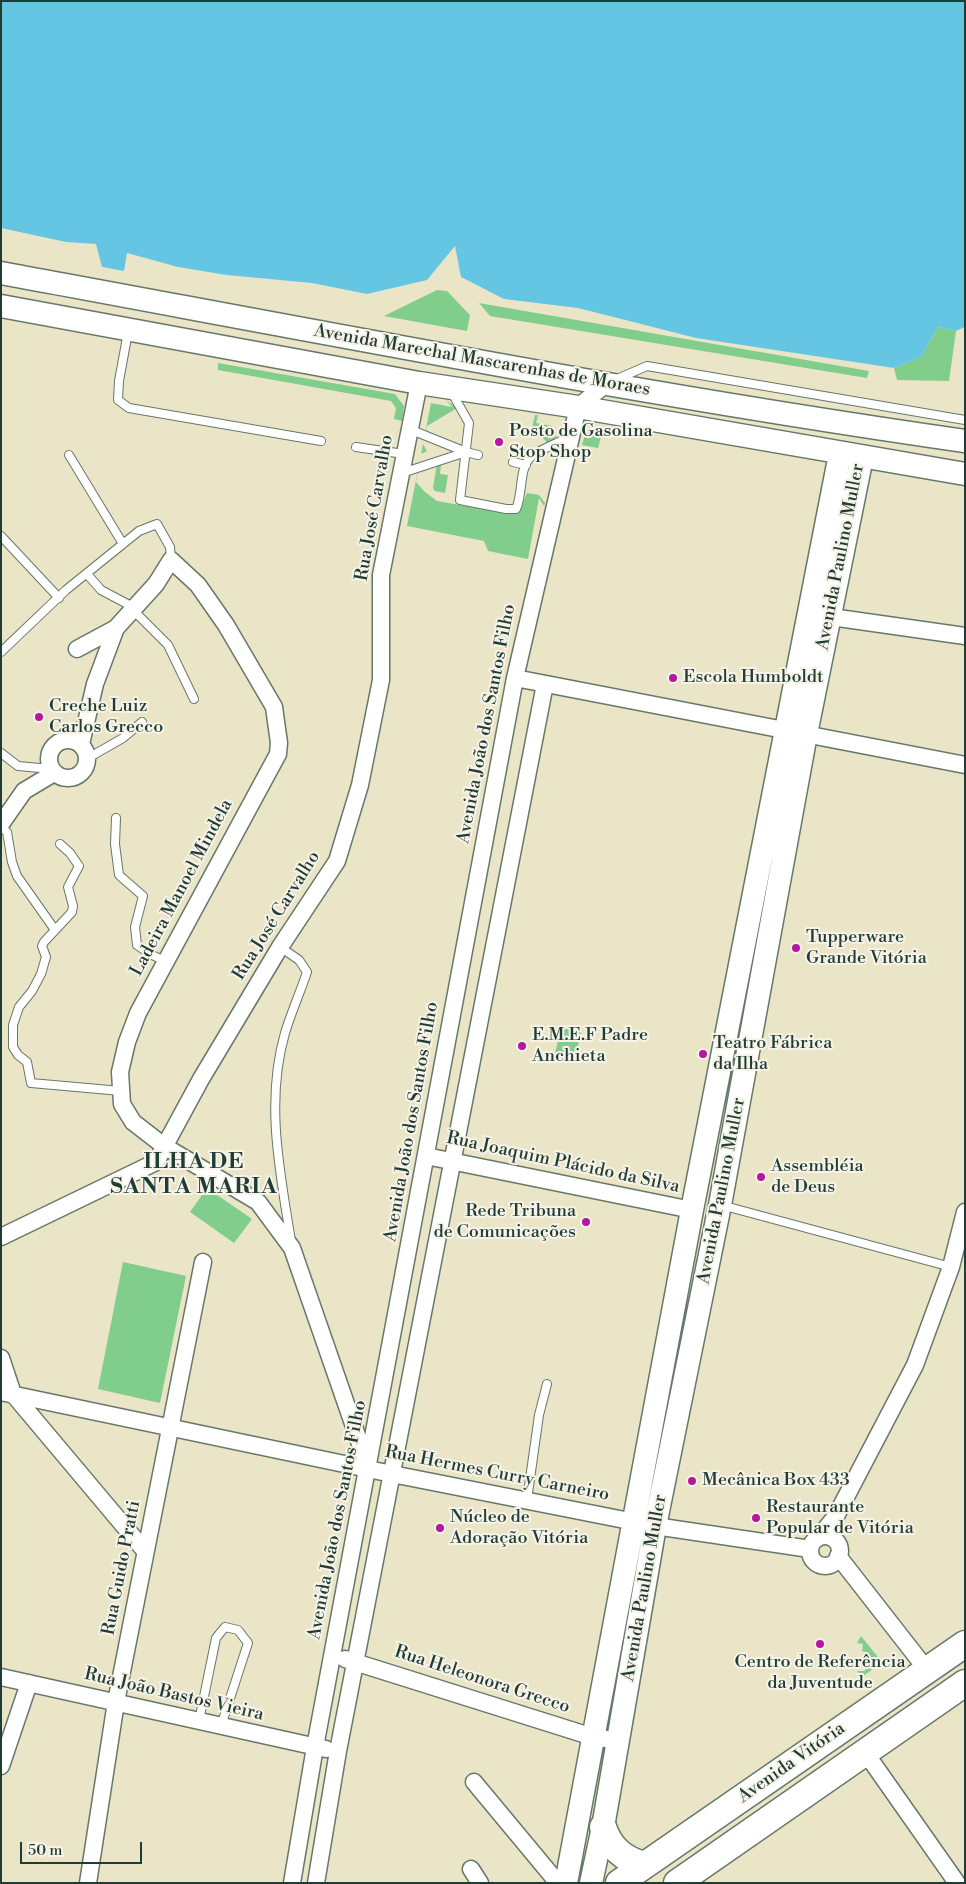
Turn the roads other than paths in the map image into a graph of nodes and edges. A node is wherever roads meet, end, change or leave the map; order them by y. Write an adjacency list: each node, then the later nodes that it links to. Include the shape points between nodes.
1 (1, 273): 5 (main road, Avenida Marechal Mascarenhas de Moraes)
2 (1, 306): 3 (main road, Avenida Marechal Mascarenhas de Moraes)
3 (129, 330): 4 (main road, Avenida Marechal Mascarenhas de Moraes); 12 (lane, via 118,400 129,408)
4 (419, 383): 6 (main road, Avenida Marechal Mascarenhas de Moraes); 10 (street, Rua José Carvalho)
5 (606, 384): 7 (street); 8 (lane, via 647,366); 9 (main road, Avenida Marechal Mascarenhas de Moraes)
6 (448, 388): 7 (main road, Avenida Marechal Mascarenhas de Moraes); 15 (lane, via 469,423)
7 (578, 408): 11 (street, Avenida João dos Santos Filho); 17 (main road, Avenida Marechal Mascarenhas de Moraes)
8 (965, 420)
9 (830, 422): 13 (main road, Avenida Marechal Mascarenhas de Moraes); 20 (main road, Avenida Paulino Muller)
10 (409, 429): 15 (lane); 16 (street, Rua José Carvalho)
11 (571, 436): 22 (lane, via 530,458); 36 (street, Avenida João dos Santos Filho)
12 (321, 441)
13 (965, 441)
14 (356, 447): 16 (lane)
15 (466, 452): 19 (lane); 22 (lane, via 460,500 506,510 516,509); 23 (lane)
16 (404, 454): 23 (street, Rua José Carvalho)
17 (840, 454): 20 (main road, Avenida Marechal Mascarenhas de Moraes); 40 (main road, Avenida Paulino Muller)
18 (69, 455): 26 (lane)
19 (478, 455)
20 (862, 457): 24 (main road, Avenida Marechal Mascarenhas de Moraes); 31 (main road, Avenida Paulino Muller)
21 (513, 462): 22 (lane)
22 (526, 465)
23 (400, 473): 49 (street, Rua José Carvalho, via 381,575 380,680 360,785 337,861)
24 (965, 474)
25 (1, 536): 29 (lane)
26 (123, 544): 27 (lane, via 139,531 157,524 170,547); 28 (lane)
27 (171, 560): 30 (street); 50 (street, Ladeira Manoel Mindela, via 198,585 226,625 274,707 279,743 278,754 269,772)
28 (87, 574): 29 (lane); 30 (lane, via 101,590)
29 (59, 598): 35 (lane)
30 (134, 609): 32 (street); 38 (lane, via 168,645)
31 (831, 617): 33 (street); 40 (main road, Avenida Paulino Muller)
32 (116, 628): 34 (street); 41 (street, via 95,684)
33 (965, 636)
34 (78, 650)
35 (1, 652)
36 (515, 678): 37 (street); 53 (street, Avenida João dos Santos Filho)
37 (545, 684): 40 (street); 54 (street)
38 (194, 699)
39 (142, 722): 41 (lane, via 123,738)
40 (796, 732): 43 (street); 55 (main road, Avenida Paulino Muller); 56 (main road, Avenida Paulino Muller)
41 (84, 751): 44 (street, via 85,769 76,777 65,779); 44 (street, via 68,740 56,744 49,756)
42 (1, 753): 44 (lane, via 18,766)
43 (965, 764)
44 (53, 771): 46 (street, via 24,791)
45 (116, 818): 50 (lane, via 114,844 119,875 143,896 135,927 137,945)
46 (1, 826): 48 (lane, via 7,832 17,876)
47 (60, 844): 48 (lane, via 79,866 68,887 72,912)
48 (55, 930): 51 (lane, via 42,946 46,957 37,985 17,1011 13,1047 27,1062 31,1083 35,1085)
49 (280, 947): 52 (street, Rua José Carvalho, via 200,1079); 59 (lane, via 299,960 307,972 285,1035 276,1090 275,1136)
50 (165, 961): 51 (street, Ladeira Manoel Mindela, via 127,1042 120,1072)
51 (121, 1091): 52 (street, Ladeira Manoel Mindela, via 122,1104 133,1122)
52 (164, 1146): 58 (street, Rua José Carvalho, via 156,1162); 59 (street, Ladeira Manoel Mindela, via 258,1202)
53 (426, 1156): 54 (street, Rua Joaquim Plácido da Silva); 70 (street, Avenida João dos Santos Filho)
54 (452, 1160): 56 (street, Rua Joaquim Plácido da Silva); 71 (street)
55 (720, 1205): 61 (lane); 63 (main road, Avenida Paulino Muller)
56 (692, 1210): 62 (main road, Avenida Paulino Muller)
57 (965, 1212): 61 (street)
58 (1, 1237)
59 (292, 1248): 70 (street, Ladeira Manoel Mindela)
60 (203, 1262): 69 (street, Rua Guido Pratti)
61 (951, 1267): 73 (street, via 915,1365)
62 (678, 1288): 63 (main road); 65 (main road, Avenida Paulino Muller)
63 (701, 1298): 66 (main road, Avenida Paulino Muller)
64 (1, 1358): 68 (street)
65 (663, 1364): 66 (main road); 74 (main road, Avenida Paulino Muller)
66 (687, 1368): 74 (main road, Avenida Paulino Muller)
67 (547, 1384): 72 (lane, via 539,1415)
68 (7, 1393): 69 (street, Rua Hermes Curry Carneiro); 77 (street)
69 (170, 1426): 70 (street, Rua Hermes Curry Carneiro); 77 (street, Rua Guido Pratti)
70 (369, 1470): 71 (street, Rua Hermes Curry Carneiro); 79 (street, Avenida João dos Santos Filho)
71 (392, 1474): 72 (street, Rua Hermes Curry Carneiro); 80 (street)
72 (527, 1500): 74 (street, Rua Hermes Curry Carneiro)
73 (836, 1516): 75 (street); 76 (street)
74 (645, 1523): 75 (street, Rua Hermes Curry Carneiro); 88 (main road, Avenida Paulino Muller); 89 (main road, Avenida Paulino Muller)
75 (813, 1544): 76 (street, Rua Hermes Curry Carneiro, via 828,1537); 76 (street, via 813,1560 824,1566 830,1565)
76 (837, 1549): 81 (street)
77 (145, 1551): 85 (street, Rua Guido Pratti)
78 (965, 1644): 81 (main road, Avenida Vitória)
79 (333, 1656): 80 (street, Rua Heleonora Grecco); 90 (street, Avenida João dos Santos Filho)
80 (356, 1661): 88 (street, Rua Heleonora Grecco); 91 (street)
81 (927, 1670): 96 (main road, Avenida Vitória)
82 (1, 1677): 83 (street, Rua João Bastos Vieira)
83 (29, 1683): 85 (street, Rua João Bastos Vieira); 93 (street)
84 (965, 1683): 92 (main road, Avenida Vitória)
85 (116, 1702): 86 (street, Rua João Bastos Vieira); 97 (street, Rua Guido Pratti)
86 (199, 1721): 87 (street, Rua João Bastos Vieira); 87 (lane, via 216,1638 225,1627 238,1630 248,1643)
87 (221, 1726): 90 (street, Rua João Bastos Vieira)
88 (593, 1737): 89 (street, Rua Heleonora Grecco); 101 (main road, Avenida Paulino Muller)
89 (619, 1741): 95 (main road, Avenida Paulino Muller)
90 (316, 1747): 91 (street, Rua João Bastos Vieira); 98 (street, Avenida João dos Santos Filho)
91 (338, 1752): 99 (street)
92 (866, 1752): 104 (main road, Avenida Vitória); 105 (street)
93 (1, 1766)
94 (474, 1782): 100 (street)
95 (603, 1827): 96 (main road, via 618,1852 628,1860); 102 (main road, Avenida Paulino Muller)
96 (644, 1865): 103 (main road, Avenida Vitória)
97 (88, 1883)
98 (292, 1883)
99 (316, 1883)
100 (558, 1883)
101 (566, 1883)
102 (591, 1883)
103 (619, 1883)
104 (677, 1883)
105 (957, 1883)

